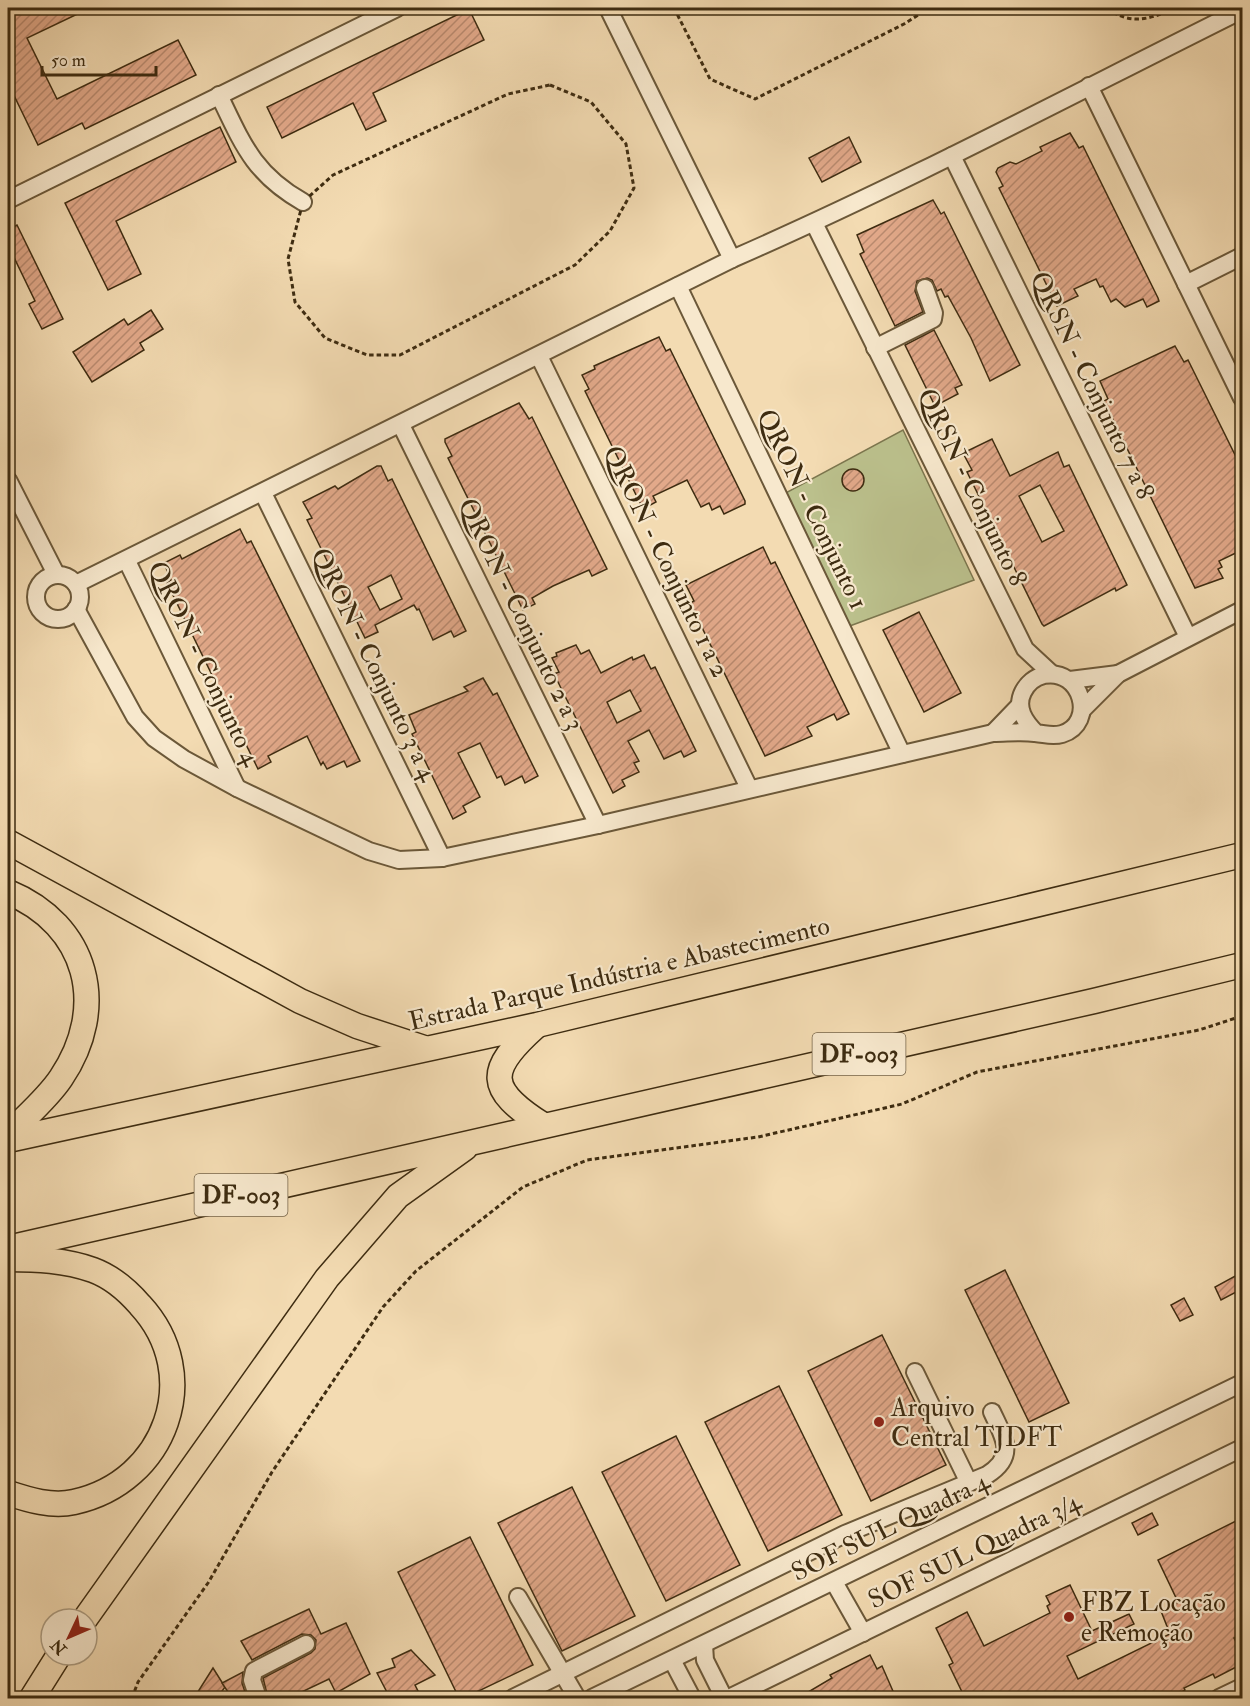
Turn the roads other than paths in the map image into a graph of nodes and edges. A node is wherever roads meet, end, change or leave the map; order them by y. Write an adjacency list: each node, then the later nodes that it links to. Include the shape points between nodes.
1 (397, 8): 5 (street)
2 (608, 8): 11 (street)
3 (1242, 10): 4 (street)
4 (1089, 86): 6 (street); 12 (street)
5 (219, 95): 7 (street); 8 (street, via 259,169 279,188)
6 (952, 156): 9 (street); 27 (street, QRSN - Conjunto 7 a 8)
7 (8, 200)
8 (303, 202)
9 (814, 223): 11 (street); 15 (street, QRSN - Conjunto 8)
10 (1242, 256): 12 (street)
11 (732, 258): 13 (street)
12 (1186, 284): 17 (street)
13 (678, 286): 16 (street); 38 (street, QRON - Conjunto 1)
14 (925, 288): 15 (street, via 933,319)
15 (875, 348): 28 (street, QRSN - Conjunto 8)
16 (539, 356): 18 (street); 40 (street, QRON - Conjunto 1 a 2)
17 (1242, 398)
18 (401, 425): 20 (street); 41 (street, QRON - Conjunto 2 a 3)
19 (8, 480): 22 (street)
20 (262, 493): 21 (street); 44 (street, QRON - Conjunto 3 a 4)
21 (127, 561): 23 (street); 39 (street, QRON - Conjunto 4)
22 (56, 574): 23 (street); 26 (street, via 40,584 36,593 37,603 50,617)
23 (76, 584): 24 (street, via 80,592)
24 (76, 609): 26 (street); 29 (street)
25 (1242, 610): 27 (street)
26 (60, 619): 29 (street)
27 (1188, 637): 31 (street)
28 (1025, 649): 30 (street, QRSN - Conjunto 8); 33 (street, QRSN - Conjunto 8)
29 (98, 650): 39 (street, via 135,717 154,738)
30 (1052, 674): 32 (street); 33 (street, via 1039,676)
31 (1118, 674): 32 (street); 35 (street)
32 (1070, 680): 35 (street, via 1080,693)
33 (1027, 685): 34 (street)
34 (1020, 705): 36 (street); 37 (street, via 1024,721)
35 (1082, 710): 37 (street, via 1077,724 1065,733 1051,737)
36 (993, 733): 37 (street); 38 (street)
37 (1036, 733)
38 (902, 754): 40 (street)
39 (237, 788): 44 (street, via 369,851 399,860)
40 (750, 788): 41 (street)
41 (598, 825): 44 (street)
42 (8, 842): 48 (highway, via 300,1001 357,1026)
43 (1242, 855): 47 (highway, Estrada Parque Indústria e Abastecimento)
44 (442, 858)
45 (8, 892): 50 (highway, via 42,911 65,936 81,964 89,999 82,1035 61,1078)
46 (1242, 965): 49 (highway, DF-003)
47 (537, 1025): 48 (highway, Estrada Parque Indústria e Abastecimento); 49 (highway, via 512,1048 498,1072 506,1096)
48 (427, 1049): 50 (highway, Estrada Parque Indústria e Abastecimento)
49 (543, 1125): 51 (highway, DF-003)
50 (8, 1138)
51 (474, 1142): 52 (highway, DF-003); 62 (highway, via 399,1196 327,1278)
52 (8, 1248)
53 (8, 1259): 59 (highway, via 62,1262 94,1271 125,1288 153,1319 170,1352 174,1384 169,1417 157,1441 134,1470 104,1492 73,1503 36,1502)
54 (915, 1372): 58 (street)
55 (1242, 1383): 60 (street, SOF SUL Quadra 4)
56 (992, 1412): 58 (street, via 1006,1452 995,1470)
57 (1242, 1448): 63 (street, SOF SUL Quadra 3/4)
58 (969, 1483): 68 (street, via 845,1534)
59 (8, 1493)
60 (834, 1582): 63 (street); 65 (street, SOF SUL Quadra 4)
61 (518, 1597): 68 (street)
62 (94, 1607)
63 (863, 1633): 77 (street, SOF SUL Quadra 3/4)
64 (306, 1644): 71 (street, via 254,1671 252,1680)
65 (704, 1645): 66 (street, SOF SUL Quadra 4); 76 (street, via 705,1660)
66 (672, 1660): 74 (street, SOF SUL Quadra 4); 75 (street)
67 (51, 1667): 70 (highway)
68 (562, 1675): 72 (street); 73 (street)
69 (1242, 1687): 78 (street)
70 (32, 1698)
71 (258, 1698)
72 (513, 1698)
73 (577, 1698)
74 (592, 1698)
75 (692, 1698)
76 (724, 1698)
77 (729, 1698)
78 (1219, 1698)

